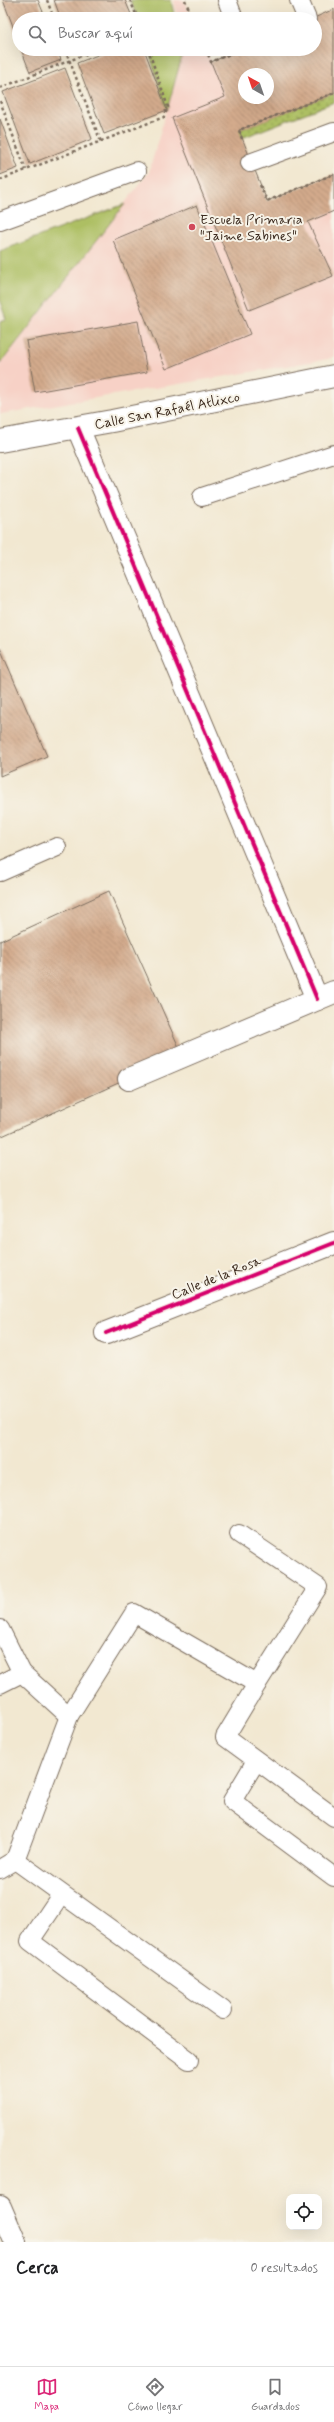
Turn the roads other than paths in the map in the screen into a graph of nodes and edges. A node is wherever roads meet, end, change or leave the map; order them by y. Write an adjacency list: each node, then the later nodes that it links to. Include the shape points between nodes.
1 (227, 0): 3 (lane)
2 (299, 0): 4 (lane)
3 (231, 12)
4 (304, 12)
5 (334, 132): 6 (lane)
6 (250, 163)
7 (137, 171): 8 (lane)
8 (0, 221)
9 (333, 378): 10 (street, Calle San Rafaél Atlixco)
10 (78, 428): 11 (street, Calle San Rafaél Atlixco); 16 (street)
11 (0, 441)
12 (334, 454): 13 (lane)
13 (202, 497)
14 (57, 847): 15 (lane)
15 (0, 872)
16 (326, 995): 17 (street)
17 (129, 1079)
18 (334, 1243): 19 (street, Calle de la Rosa)
19 (106, 1333)
20 (239, 1534): 24 (lane, via 318,1587)
21 (0, 1629): 22 (lane)
22 (22, 1673): 23 (lane); 25 (lane)
23 (0, 1684)
24 (257, 1684): 25 (lane, via 134,1613); 26 (lane, via 225,1737)
25 (69, 1716): 28 (lane)
26 (256, 1761): 27 (lane); 29 (lane, via 232,1801)
27 (334, 1817)
28 (8, 1865): 30 (lane)
29 (334, 1876)
30 (61, 1895): 31 (lane); 32 (lane, via 30,1941)
31 (224, 2010)
32 (189, 2060)
33 (0, 2207): 34 (street)
34 (16, 2242)

